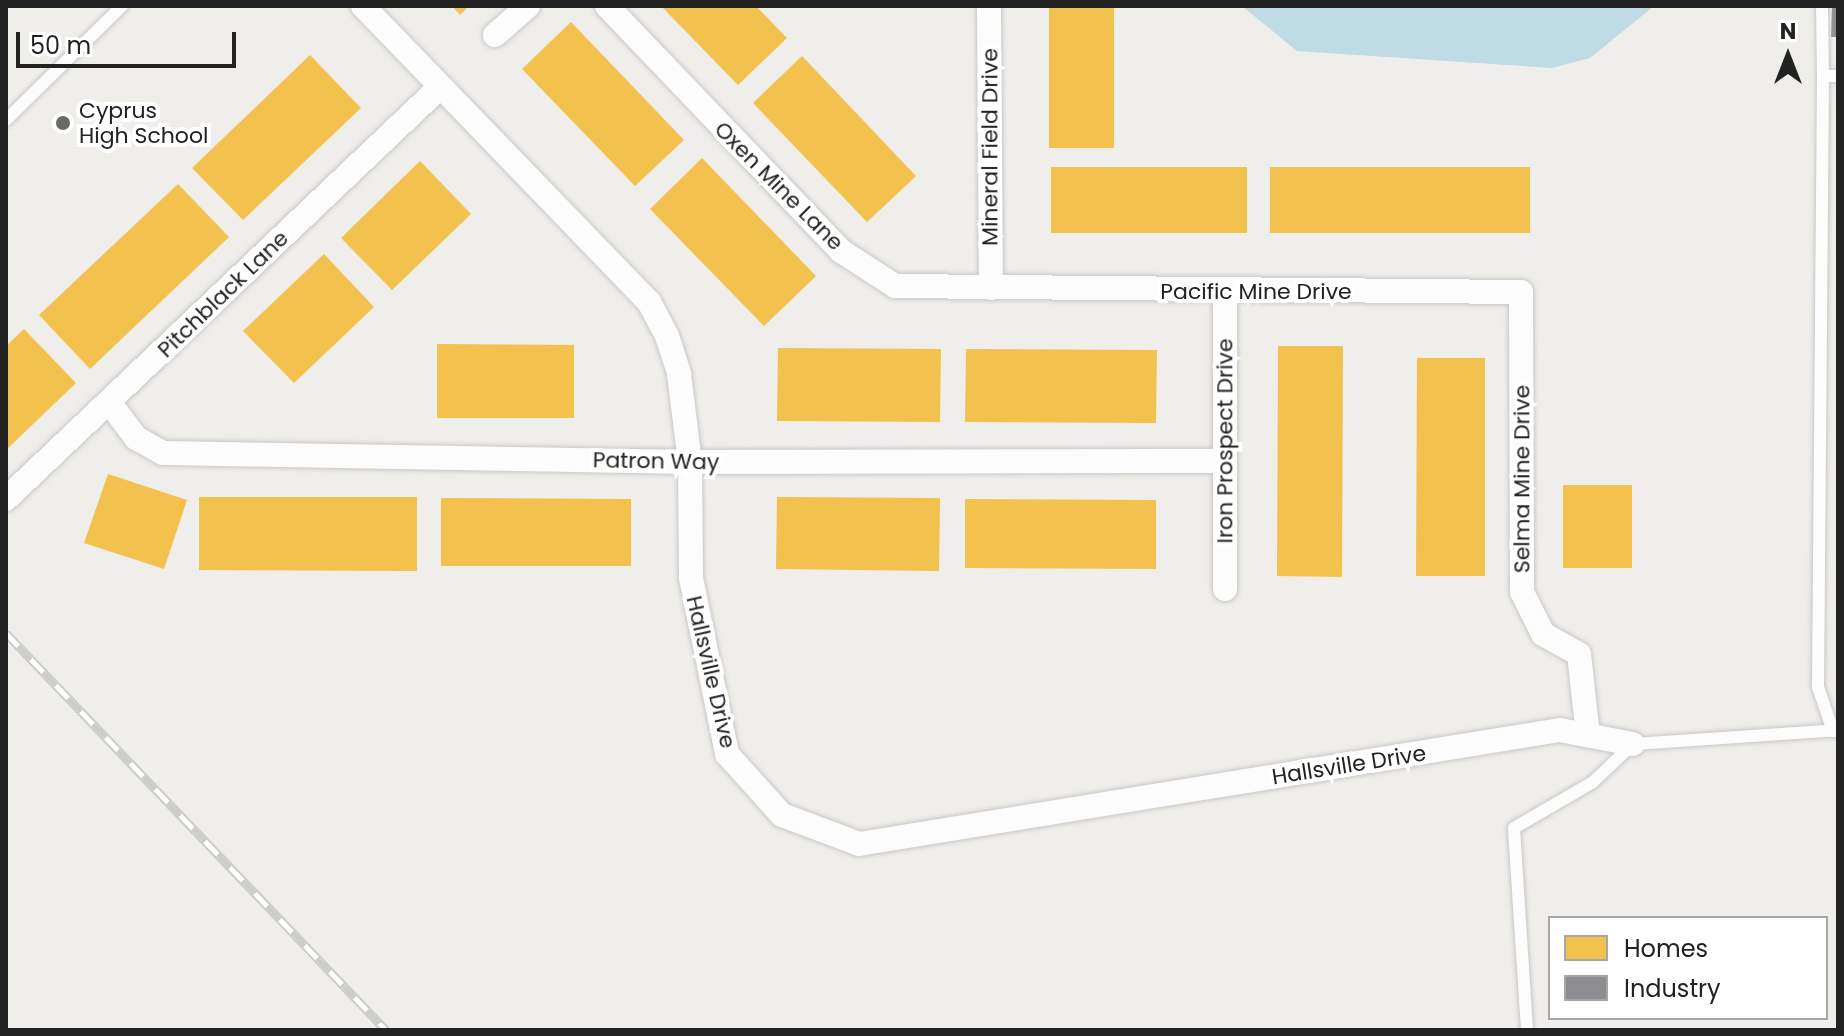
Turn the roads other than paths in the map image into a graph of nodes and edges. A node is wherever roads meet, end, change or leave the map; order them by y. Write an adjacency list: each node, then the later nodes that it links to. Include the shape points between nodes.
1 (122, 6): 11 (lane)
2 (363, 6): 10 (street, Hallsville Drive)
3 (528, 6): 7 (street)
4 (607, 6): 12 (street, Oxen Mine Lane, via 841,251 895,286)
5 (989, 6): 12 (street, Mineral Field Drive)
6 (1822, 6): 8 (lane)
7 (495, 35)
8 (1823, 76): 9 (lane); 20 (lane, via 1818,687)
9 (1838, 76)
10 (439, 88): 15 (street, Pitchblack Lane); 17 (street, Hallsville Drive, via 649,302 679,374)
11 (6, 120)
12 (991, 288): 14 (street, Pacific Mine Drive)
13 (1521, 292): 14 (street, Pacific Mine Drive); 21 (street, Selma Mine Drive, via 1522,592 1543,634 1579,654)
14 (1225, 293): 16 (street, Iron Prospect Drive)
15 (109, 402): 17 (street, Patron Way, via 136,438 163,453); 18 (street, Pitchblack Lane)
16 (1224, 461): 17 (street, Patron Way); 19 (street, Iron Prospect Drive)
17 (690, 462): 21 (street, Hallsville Drive, via 691,578 727,754 782,815 859,844 1560,730)
18 (6, 499)
19 (1225, 589)
20 (1836, 730): 22 (lane)
21 (1588, 736): 22 (street, Hallsville Drive)
22 (1633, 744): 23 (lane, via 1593,782 1514,828)
23 (1527, 1030)

